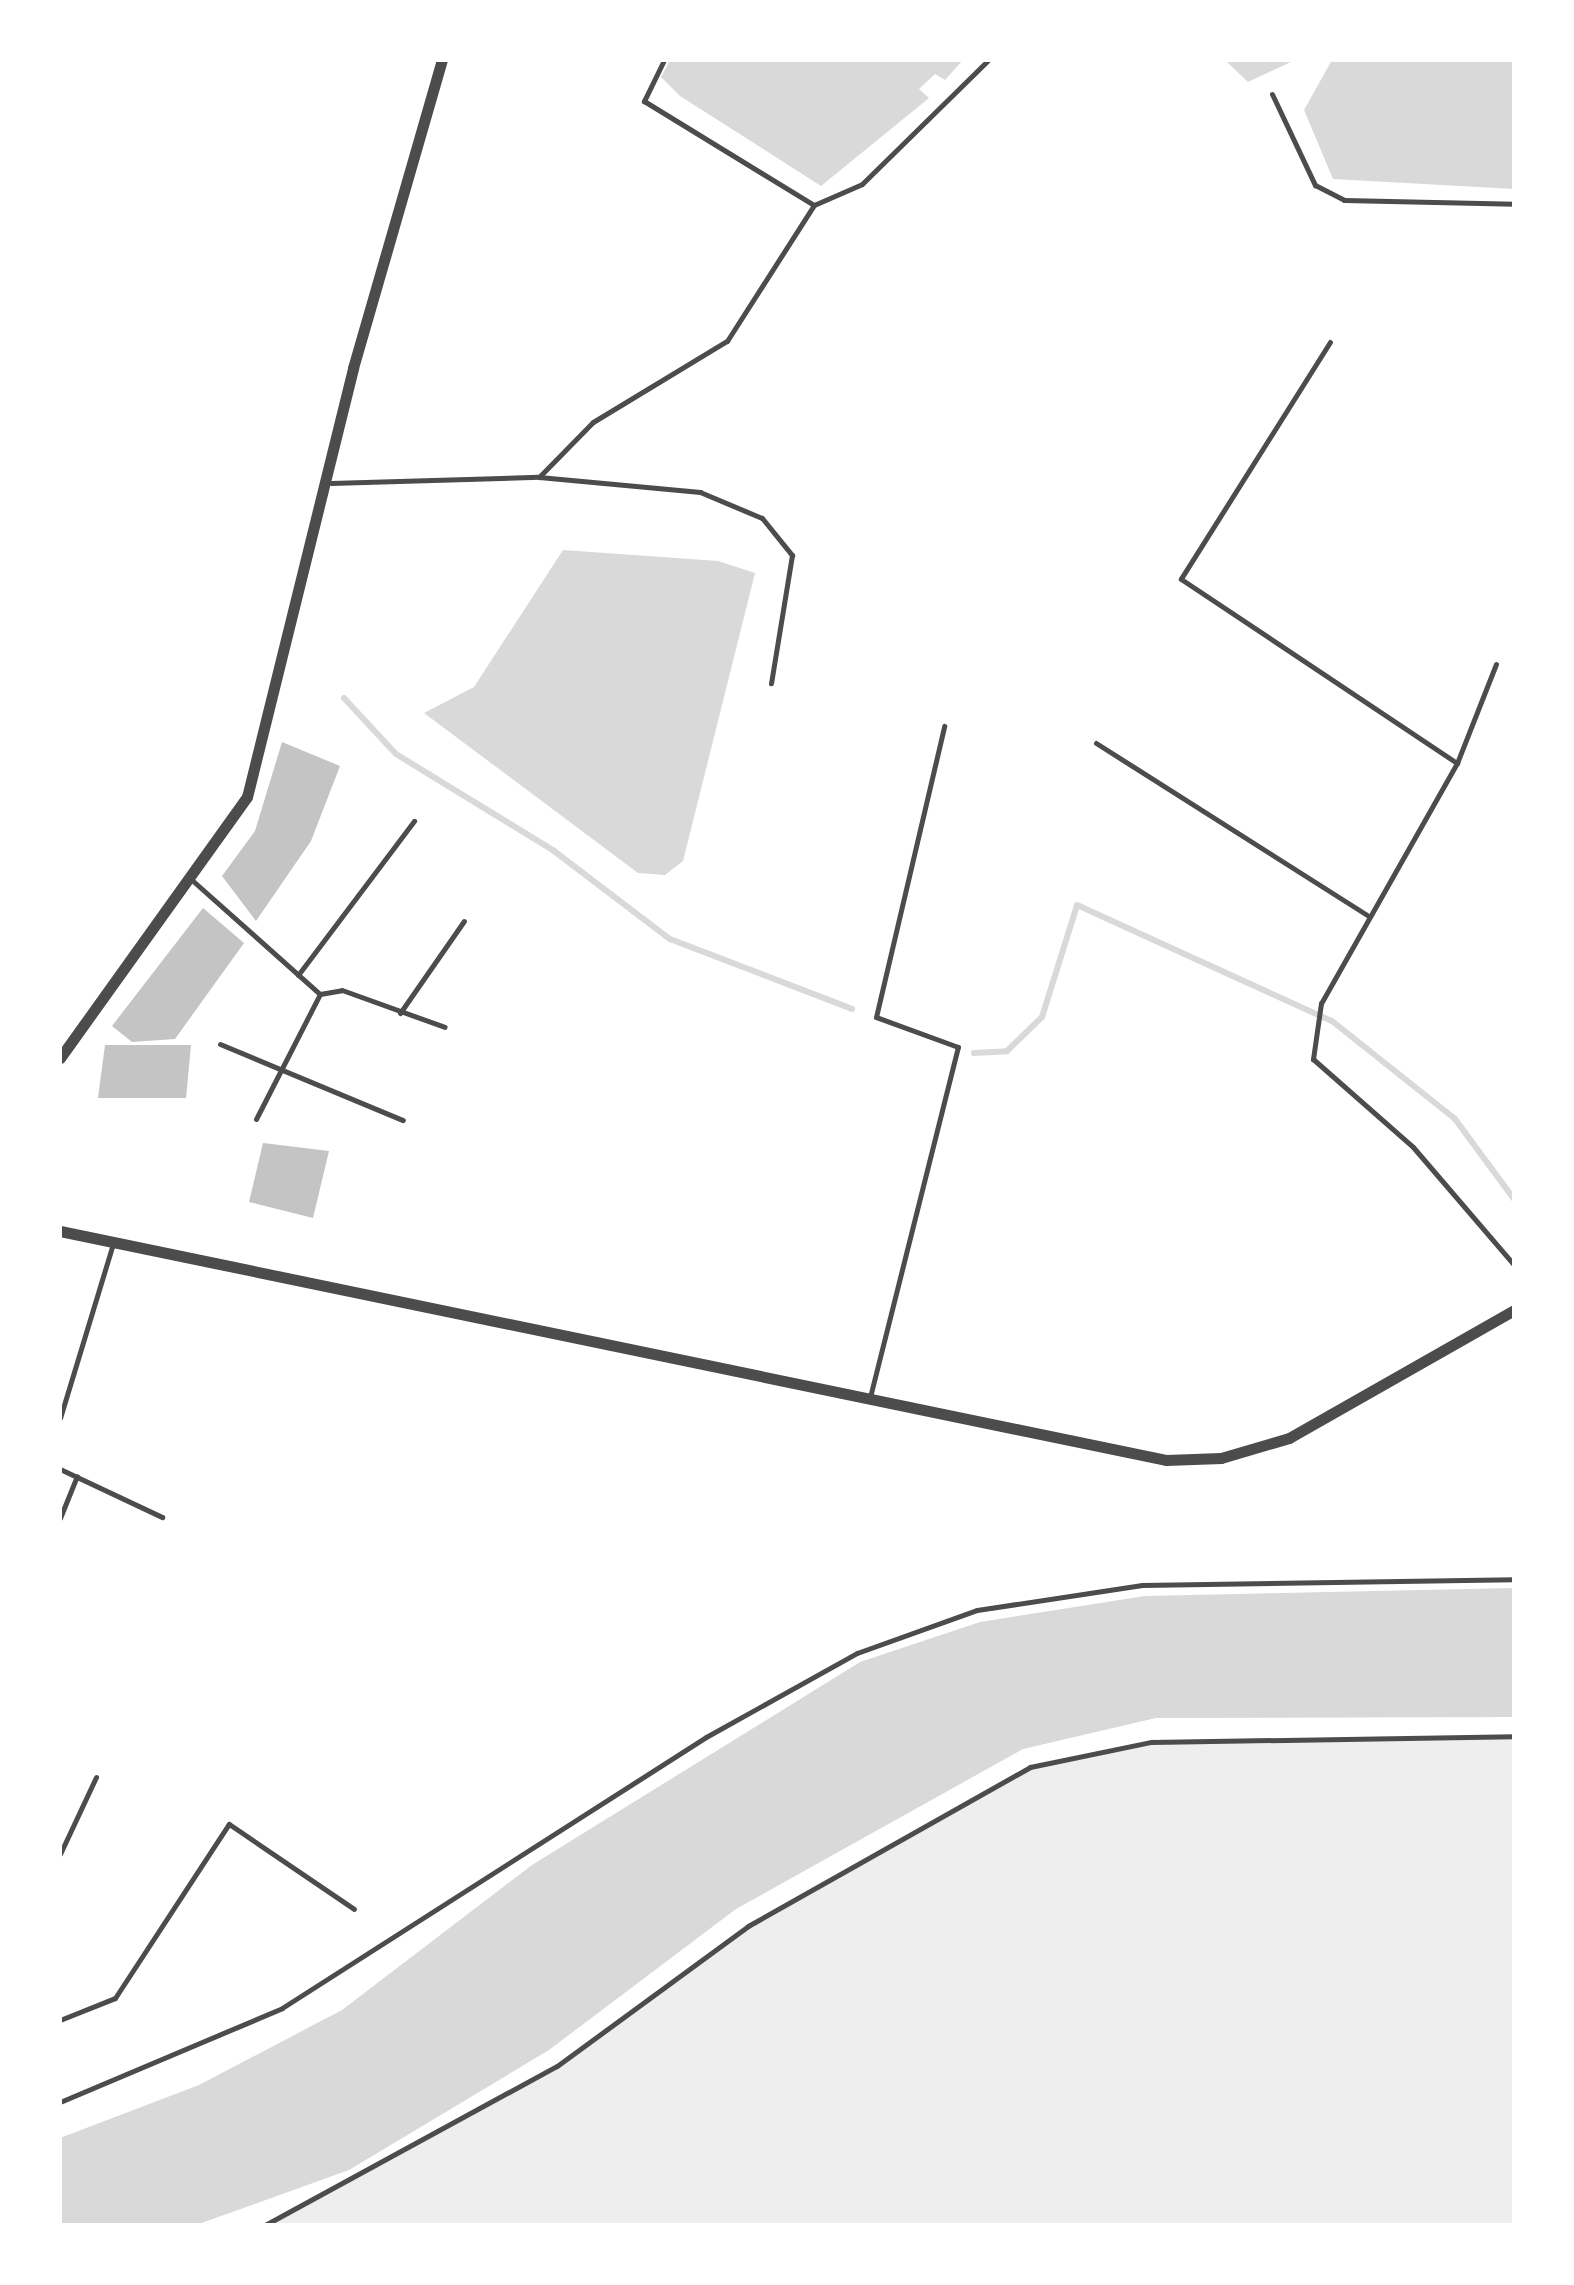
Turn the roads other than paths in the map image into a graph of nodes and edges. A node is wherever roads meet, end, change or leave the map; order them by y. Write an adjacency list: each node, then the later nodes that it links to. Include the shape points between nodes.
1 (442, 60): 9 (street, via 352,368)
2 (664, 60): 6 (lane, via 644,101)
3 (988, 60): 6 (lane, via 862,184)
4 (1272, 94): 5 (lane, via 1315,185 1344,200)
5 (1514, 204)
6 (814, 205): 8 (lane, via 728,341 594,422)
7 (1330, 342): 14 (lane, via 1181,580)
8 (538, 477): 9 (lane); 11 (lane, via 700,492 762,518 792,555)
9 (330, 482): 16 (street, via 252,785)
10 (1496, 664): 14 (lane)
11 (770, 683)
12 (944, 726): 32 (lane, via 876,1016 958,1047)
13 (1096, 743): 17 (lane)
14 (1457, 763): 17 (lane)
15 (414, 821): 19 (lane)
16 (193, 881): 19 (lane); 24 (street)
17 (1367, 915): 30 (lane, via 1321,1003 1313,1059 1413,1147)
18 (464, 921): 21 (lane)
19 (298, 975): 20 (lane)
20 (320, 994): 21 (lane, via 342,990); 25 (lane)
21 (400, 1013): 22 (lane)
22 (445, 1027)
23 (220, 1044): 25 (lane)
24 (60, 1058)
25 (282, 1075): 26 (lane); 27 (lane)
26 (256, 1119)
27 (403, 1120)
28 (60, 1231): 29 (street)
29 (114, 1242): 32 (street); 33 (lane)
30 (1514, 1265)
31 (1514, 1310): 32 (street, via 1317,1425 1222,1458 1149,1459)
32 (868, 1402)
33 (60, 1418)
34 (60, 1468): 35 (lane)
35 (77, 1476): 36 (lane); 37 (lane)
36 (162, 1517)
37 (60, 1518)
38 (1514, 1579): 44 (lane, via 1142,1585 960,1616 857,1653 706,1737 282,2008)
39 (1514, 1736): 45 (lane, via 1151,1742 1030,1767 748,1926 557,2066)
40 (96, 1776): 41 (lane)
41 (60, 1854)
42 (354, 1909): 43 (lane, via 229,1824 115,1998)
43 (60, 2020)
44 (60, 2102)
45 (264, 2225)

